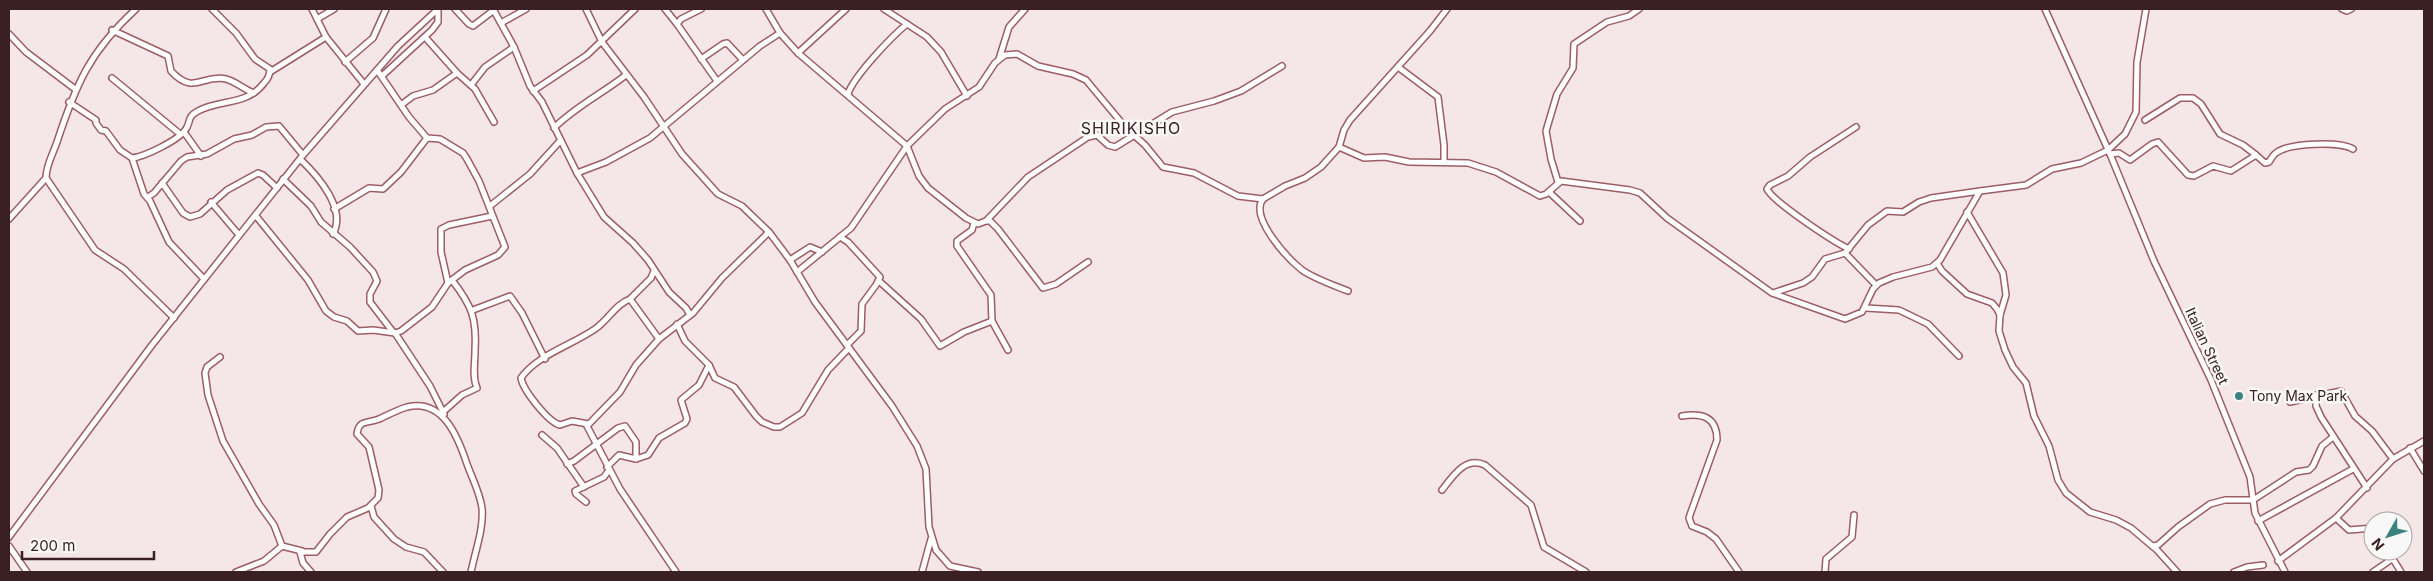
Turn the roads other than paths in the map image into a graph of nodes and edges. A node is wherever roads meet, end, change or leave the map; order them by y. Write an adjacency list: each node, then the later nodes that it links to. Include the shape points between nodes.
1 (136, 9): 29 (street)
2 (212, 9): 44 (street)
3 (312, 9): 25 (street)
4 (334, 9): 25 (street)
5 (386, 9): 40 (street, via 373,38)
6 (438, 9): 33 (street, via 438,22); 43 (street)
7 (456, 9): 23 (street, via 473,26)
8 (526, 9): 24 (street)
9 (586, 9): 34 (street)
10 (635, 9): 34 (street)
11 (665, 9): 27 (street)
12 (701, 9): 27 (street)
13 (766, 9): 30 (street)
14 (846, 9): 36 (street)
15 (884, 9): 28 (street)
16 (1025, 9): 38 (street, via 1009,27)
17 (1447, 9): 42 (street)
18 (1639, 9): 82 (street, via 1629,16 1607,22 1574,44 1573,68 1557,94 1546,131)
19 (2045, 9): 73 (street, Italian Street)
20 (2146, 9): 73 (street, via 2137,62 2136,112 2125,134)
21 (2342, 9): 22 (street, via 2347,12)
22 (2351, 9)
23 (493, 10): 26 (street)
24 (515, 11): 26 (street)
25 (317, 19): 32 (street)
26 (501, 22): 35 (street)
27 (677, 24): 37 (street)
28 (907, 24): 52 (street); 58 (street, via 921,32 941,52)
29 (112, 30): 53 (street); 56 (street, via 168,56 171,71 188,83 228,80)
30 (780, 33): 36 (street); 39 (street)
31 (9, 34): 53 (street, via 26,52)
32 (326, 37): 40 (street); 44 (street)
33 (425, 37): 45 (street); 46 (street)
34 (602, 42): 47 (street); 55 (street)
35 (514, 47): 51 (street, via 485,67); 55 (street)
36 (798, 52): 54 (street)
37 (701, 58): 39 (street, via 728,43); 49 (street)
38 (999, 58): 58 (street, via 985,81); 67 (street, via 1017,54 1038,66 1080,77 1091,85)
39 (743, 60): 49 (street)
40 (345, 62): 50 (street)
41 (1282, 66): 67 (street, via 1235,94 1172,112)
42 (1398, 66): 71 (street, via 1346,126); 78 (street, via 1438,97)
43 (376, 70): 46 (street); 50 (street)
44 (270, 72): 56 (street, via 263,86)
45 (456, 73): 51 (street); 60 (street, via 433,90 413,96)
46 (382, 76): 60 (street)
47 (626, 76): 63 (street); 65 (street, via 567,115)
48 (112, 78): 66 (street)
49 (717, 81): 63 (street)
50 (364, 84): 76 (street)
51 (471, 85): 62 (street)
52 (850, 87): 54 (street); 57 (street)
53 (75, 89): 59 (street)
54 (842, 89): 57 (street)
55 (533, 91): 65 (street)
56 (254, 93): 66 (street, via 197,112 189,118)
57 (848, 94): 70 (street)
58 (967, 96): 70 (street, via 945,109)
59 (69, 102): 77 (street, via 96,120 120,150); 80 (street)
60 (401, 105): 68 (street)
61 (2145, 120): 74 (street, via 2180,98 2193,98 2201,104 2220,134 2243,144)
62 (494, 122)
63 (663, 127): 79 (street, via 644,142); 99 (street, via 713,188 742,206)
64 (1856, 127): 103 (street, via 1767,189 1771,196)
65 (554, 128): 69 (street)
66 (182, 133): 75 (street); 77 (street, via 147,155)
67 (1134, 136): 88 (street, via 1163,167 1194,173 1238,196); 96 (street, via 1111,147 1097,135 1088,137 1028,177)
68 (427, 138): 90 (street, via 440,139 463,153); 91 (street, via 401,172 383,188 369,188)
69 (560, 141): 79 (street); 90 (street, via 530,174)
70 (907, 146): 98 (street, via 919,176 928,188); 102 (street, via 855,223)
71 (1339, 147): 78 (street, via 1364,158); 88 (street, via 1312,174)
72 (2353, 149): 74 (street, via 2344,144 2315,144 2281,150 2267,163)
73 (2109, 152): 74 (street, via 2119,153 2130,160 2158,142 2188,175 2194,176 2213,166 2231,170); 85 (street, via 2081,163 2052,169 2026,185); 151 (street, Italian Street, via 2163,279 2211,380 2250,477)
74 (2256, 155)
75 (201, 156): 76 (street, via 234,139 275,125 285,131); 83 (street, via 184,159)
76 (301, 157): 81 (street); 91 (street, via 326,190)
77 (132, 158): 87 (street, via 144,194)
78 (1444, 162): 86 (street, via 1485,167 1535,194 1543,196)
79 (577, 173): 108 (street, via 606,220 633,243)
80 (46, 178): 95 (street); 121 (street, via 95,250 124,270)
81 (283, 179): 84 (street); 100 (street)
82 (1558, 182): 86 (street); 115 (street, via 1640,193 1667,218)
83 (162, 183): 87 (street); 89 (street, via 186,216 200,214)
84 (277, 188): 89 (street, via 258,173); 93 (street)
85 (1980, 191): 92 (street); 103 (street, via 1931,198 1903,212 1887,210 1868,225)
86 (1549, 192): 97 (street)
87 (148, 197): 110 (street, via 169,242)
88 (1263, 199): 114 (street, via 1259,212 1282,250 1303,270)
89 (211, 202): 101 (street)
90 (490, 206): 94 (street)
91 (334, 209): 100 (street, via 338,222)
92 (1967, 212): 107 (street); 120 (street, via 2004,278 2006,295)
93 (256, 216): 101 (street); 124 (street, via 308,280 329,314 362,332)
94 (492, 216): 111 (street, via 504,249); 111 (street, via 442,228 441,252)
95 (9, 219)
96 (986, 221): 98 (street); 106 (street, via 998,229 1043,288 1056,284)
97 (1580, 221)
98 (974, 223): 122 (street, via 972,230 957,241 957,246 991,295)
99 (769, 232): 105 (street); 119 (street)
100 (333, 234): 124 (street, via 350,247 376,277 370,302)
101 (239, 235): 110 (street)
102 (840, 237): 104 (street); 112 (street, via 878,273)
103 (1847, 251): 113 (street); 115 (street, via 1825,259 1816,274 1807,281)
104 (822, 252): 105 (street, via 810,247); 109 (street)
105 (790, 260): 109 (street)
106 (1088, 262)
107 (1938, 263): 113 (street); 120 (street, via 1962,290 1970,296 1992,302)
108 (653, 271): 116 (street, via 651,278); 119 (street)
109 (797, 272): 126 (street)
110 (204, 279): 121 (street)
111 (450, 281): 118 (street); 124 (street, via 432,307)
112 (879, 281): 122 (street, via 921,319 940,346); 126 (street, via 862,304 861,331)
113 (1876, 285): 117 (street)
114 (1348, 291)
115 (1772, 293): 117 (street, via 1839,318 1853,317)
116 (630, 299): 125 (street); 130 (street, via 596,328)
117 (1866, 308): 128 (street, via 1899,310 1928,324)
118 (473, 310): 130 (street, via 510,296); 134 (street, via 477,388 462,395)
119 (690, 315): 123 (street)
120 (2000, 315): 162 (street, via 1999,331 2005,350 2026,383 2034,416 2066,493 2080,506 2131,528)
121 (174, 318): 158 (street)
122 (992, 321): 127 (street)
123 (677, 324): 125 (street); 131 (street, via 685,341)
124 (394, 333): 134 (street, via 430,386)
125 (659, 339): 136 (street, via 636,365 620,392)
126 (848, 346): 131 (street, via 828,370 806,409 780,427 762,422 734,387 715,378); 159 (street, via 917,446 928,482)
127 (1008, 350)
128 (1959, 356)
129 (220, 357): 161 (street, via 207,367 205,373 208,395 223,441 274,525)
130 (545, 359): 136 (street, via 526,372 521,378 522,384 551,422 560,425 572,421)
131 (709, 365): 142 (street, via 699,385 681,400 685,423 659,438 648,455)
132 (2316, 395): 133 (street); 138 (street, via 2318,412); 143 (street, via 2341,391 2355,416 2372,431)
133 (2290, 402)
134 (444, 415): 153 (street, via 417,406 407,407 360,424 357,434 369,447 379,494); 172 (street, via 460,444 482,508)
135 (1682, 416): 177 (street, via 1704,416 1717,434 1690,512 1690,522 1716,539)
136 (588, 424): 140 (street)
137 (542, 435): 144 (street, via 557,448)
138 (2333, 437): 146 (street); 151 (street, via 2322,446 2311,469 2296,472)
139 (2424, 441): 141 (street)
140 (597, 445): 142 (street, via 625,426 636,442); 144 (street); 145 (street)
141 (2410, 448): 143 (street); 147 (street)
142 (636, 459): 145 (street, via 619,455)
143 (2394, 459): 149 (street)
144 (567, 464): 148 (street)
145 (608, 468): 148 (street, via 604,477); 173 (street)
146 (2354, 469): 149 (street); 156 (street)
147 (2424, 471)
148 (584, 487): 152 (street, via 575,493)
149 (2367, 488): 155 (street)
150 (1442, 490): 176 (street, via 1462,467 1477,462 1486,465 1531,506 1544,547)
151 (2253, 500): 156 (street, Italian Street); 162 (street, via 2225,500 2210,504)
152 (586, 502)
153 (371, 506): 163 (street, via 346,517 316,552); 171 (street, via 374,517 390,536 406,547 424,552)
154 (1854, 515): 178 (street, via 1852,537 1826,559)
155 (2336, 518): 157 (street, via 2349,530); 164 (street)
156 (2258, 521): 164 (street, Italian Street)
157 (2363, 529)
158 (9, 537)
159 (931, 539): 174 (street); 175 (street, via 946,562 955,568)
160 (9, 546): 168 (street)
161 (282, 546): 163 (street); 169 (street, via 264,561)
162 (2153, 546): 179 (street)
163 (302, 551): 170 (street, via 299,556)
164 (2278, 560): 181 (street, Italian Street)
165 (2388, 561): 182 (street)
166 (2394, 561): 183 (street)
167 (2264, 565): 180 (street)
168 (27, 572)
169 (236, 572)
170 (311, 572)
171 (443, 572)
172 (471, 572)
173 (676, 572)
174 (922, 572)
175 (978, 572)
176 (1586, 572)
177 (1739, 572)
178 (1825, 572)
179 (2177, 572)
180 (2234, 572)
181 (2285, 572)
182 (2373, 572)
183 (2401, 572)

